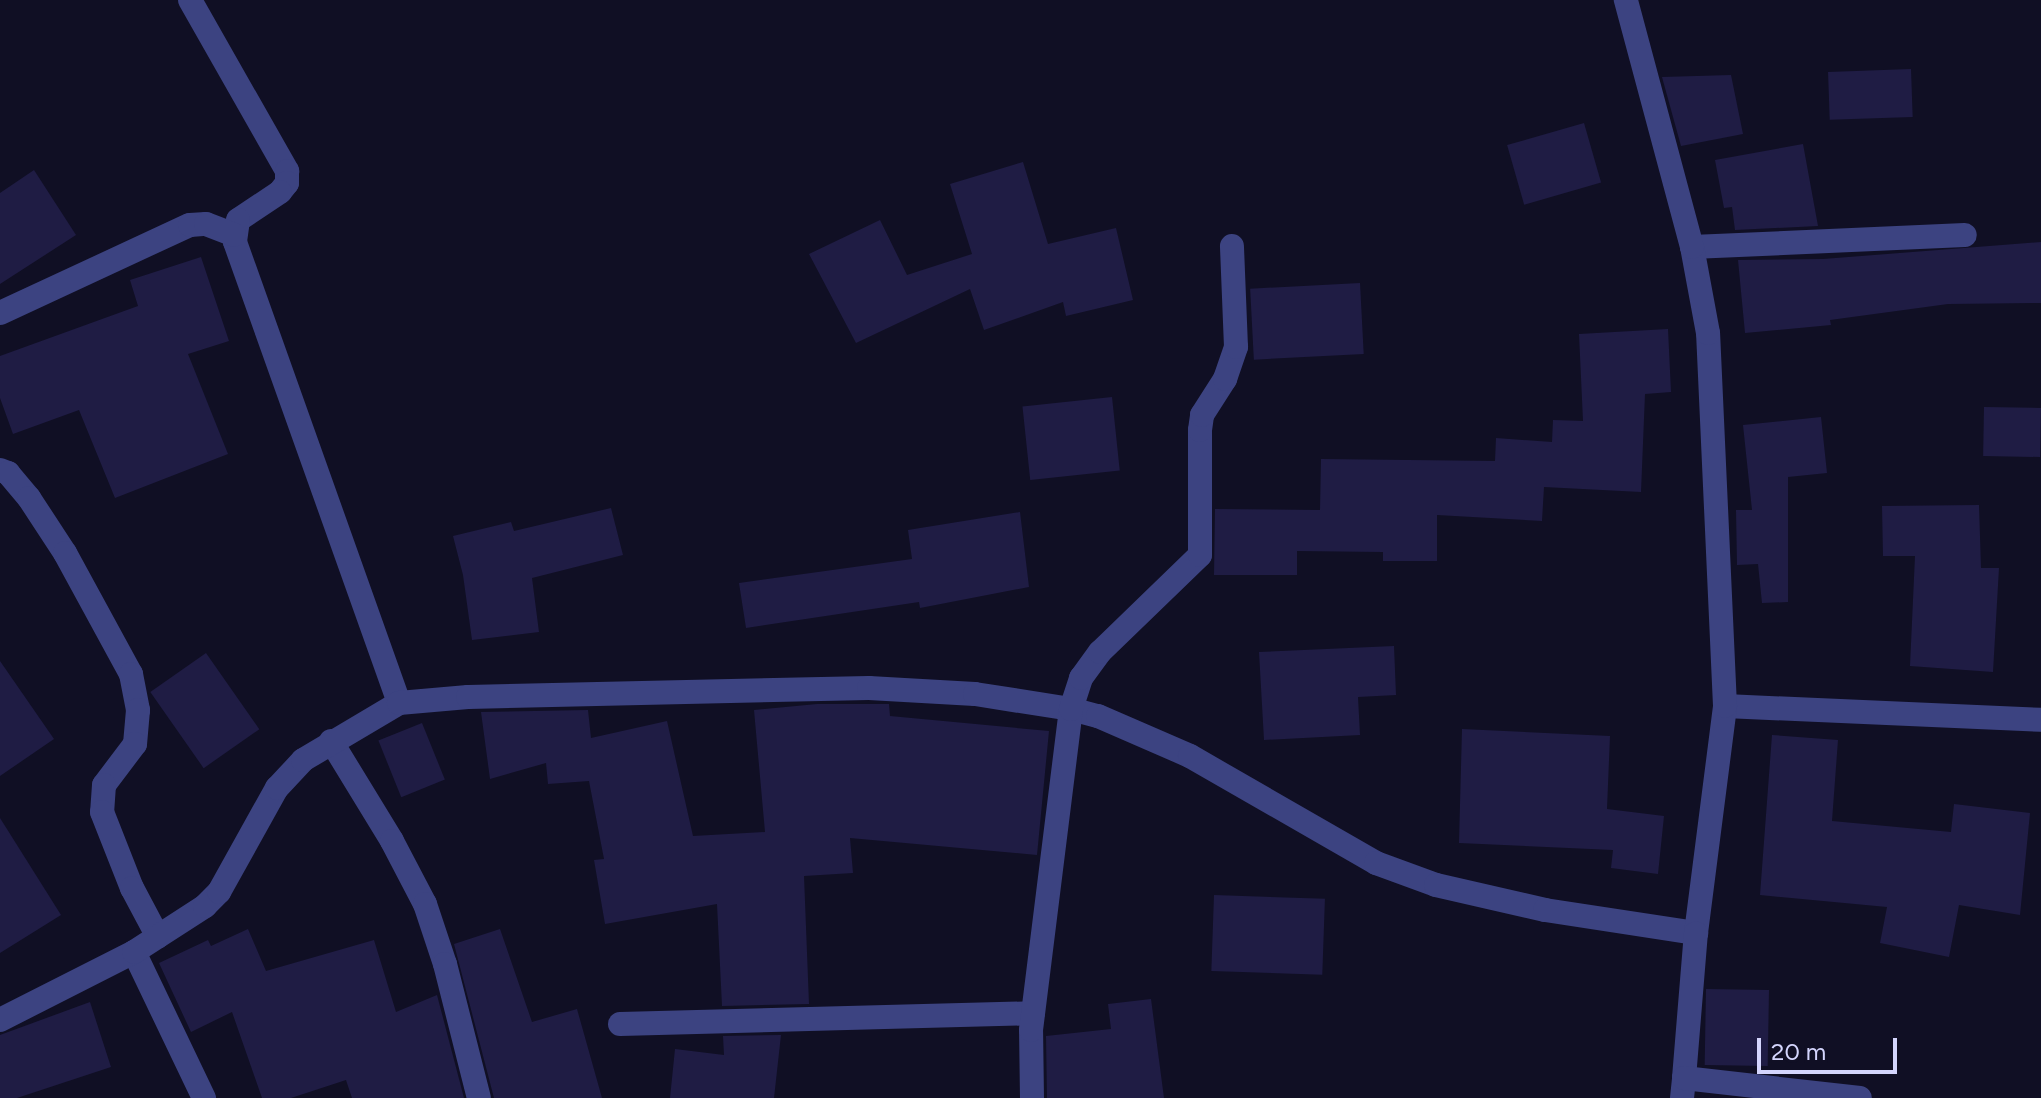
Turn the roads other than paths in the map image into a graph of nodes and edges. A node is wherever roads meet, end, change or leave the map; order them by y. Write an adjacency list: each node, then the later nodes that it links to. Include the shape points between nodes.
1 (190, 0): 3 (street, via 289,176 280,192 238,220)
2 (1626, 0): 6 (street)
3 (234, 235): 7 (street, via 206,224 190,225); 9 (street)
4 (1965, 235): 6 (street)
5 (1232, 246): 11 (street, via 1236,347 1225,379 1202,415 1200,555 1089,665)
6 (1692, 247): 10 (street, via 1708,333)
7 (0, 313)
8 (0, 470): 15 (street, via 8,473 43,520 131,674 138,710 135,744 104,785 102,812)
9 (399, 703): 11 (street, via 869,688 975,694); 13 (street)
10 (1725, 706): 12 (street); 14 (street)
11 (1071, 709): 14 (street, via 1190,756 1376,863 1436,885 1545,910); 17 (street)
12 (2041, 720)
13 (331, 741): 15 (street, via 293,768 277,788 219,892); 22 (street, via 425,904)
14 (1696, 933): 20 (street)
15 (158, 937): 16 (street)
16 (134, 952): 18 (street); 21 (street)
17 (1033, 1013): 19 (street); 23 (street)
18 (0, 1020)
19 (620, 1024)
20 (1683, 1088): 24 (street)
21 (204, 1098)
22 (479, 1098)
23 (1032, 1098)
24 (1860, 1098)

